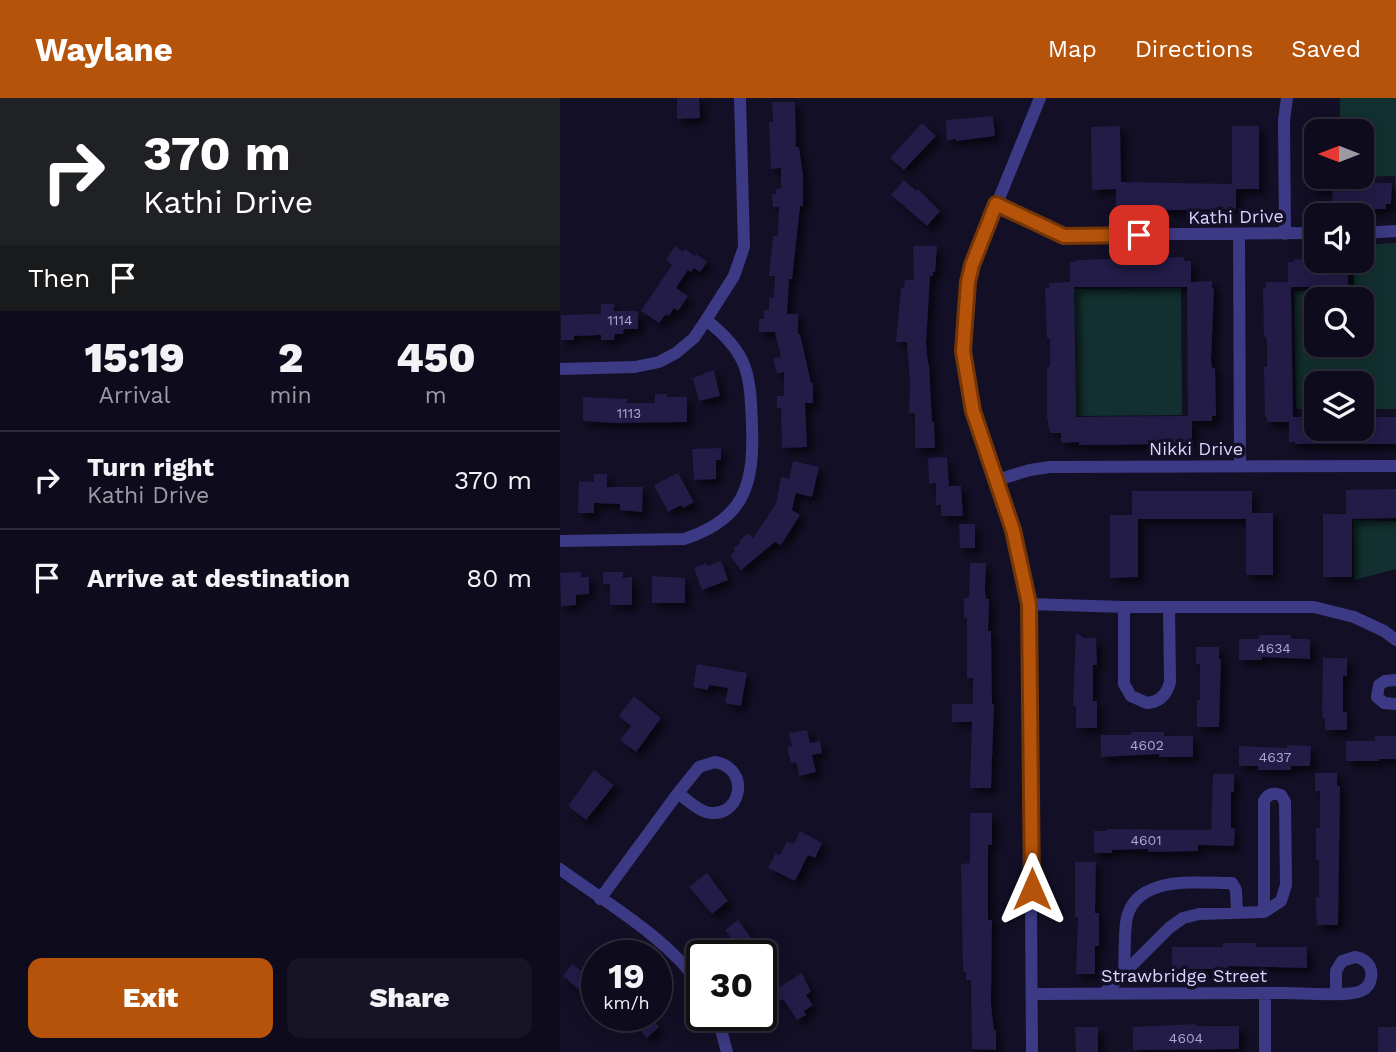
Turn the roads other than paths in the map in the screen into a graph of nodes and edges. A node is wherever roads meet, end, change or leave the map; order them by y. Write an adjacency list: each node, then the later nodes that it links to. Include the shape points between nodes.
1 (740, 98): 10 (street, via 744,247 734,276)
2 (1040, 98): 4 (street)
3 (1287, 98): 9 (street)
4 (996, 204): 8 (street, Kathi Drive, via 1064,236); 14 (street, via 968,282 963,351 973,411)
5 (1395, 232): 7 (street)
6 (1304, 233): 9 (street, Kathi Drive)
7 (1374, 233)
8 (1239, 234): 9 (street, Kathi Drive); 12 (street)
9 (1284, 234)
10 (706, 320): 11 (street, via 694,338 659,362); 15 (street, via 733,344 749,381 752,462 743,496 720,522 684,539)
11 (560, 369)
12 (1240, 466): 13 (street, Nikki Drive); 14 (street, Nikki Drive, via 1043,468)
13 (1396, 466)
14 (997, 480): 16 (street, via 1017,542)
15 (560, 541)
16 (1029, 604): 17 (street); 29 (street)
17 (1124, 607): 18 (street); 18 (street, via 1125,684 1131,696 1147,703 1161,698 1170,682)
18 (1169, 607): 19 (street, via 1321,608 1363,621)
19 (1396, 640)
20 (1396, 680): 21 (street, via 1380,685 1377,697)
21 (1396, 704)
22 (678, 793): 22 (street, via 699,767 710,762 727,766 738,785 735,801 718,812 701,810); 24 (street)
23 (560, 869): 24 (street)
24 (600, 899): 27 (street)
25 (1264, 912): 25 (street, via 1264,802 1274,793 1285,802 1286,885 1281,901); 26 (street)
26 (1237, 913): 28 (street, via 1183,918); 28 (street, via 1233,884 1151,888 1133,905 1126,922)
27 (686, 966)
28 (1125, 973): 30 (street)
29 (1032, 993): 30 (street, Strawbridge Street); 35 (street)
30 (1104, 993): 31 (street, Strawbridge Street)
31 (1265, 993): 32 (street, Strawbridge Street); 36 (street)
32 (1336, 993)
33 (721, 1031): 34 (street)
34 (727, 1052)
35 (1032, 1052)
36 (1265, 1052)

